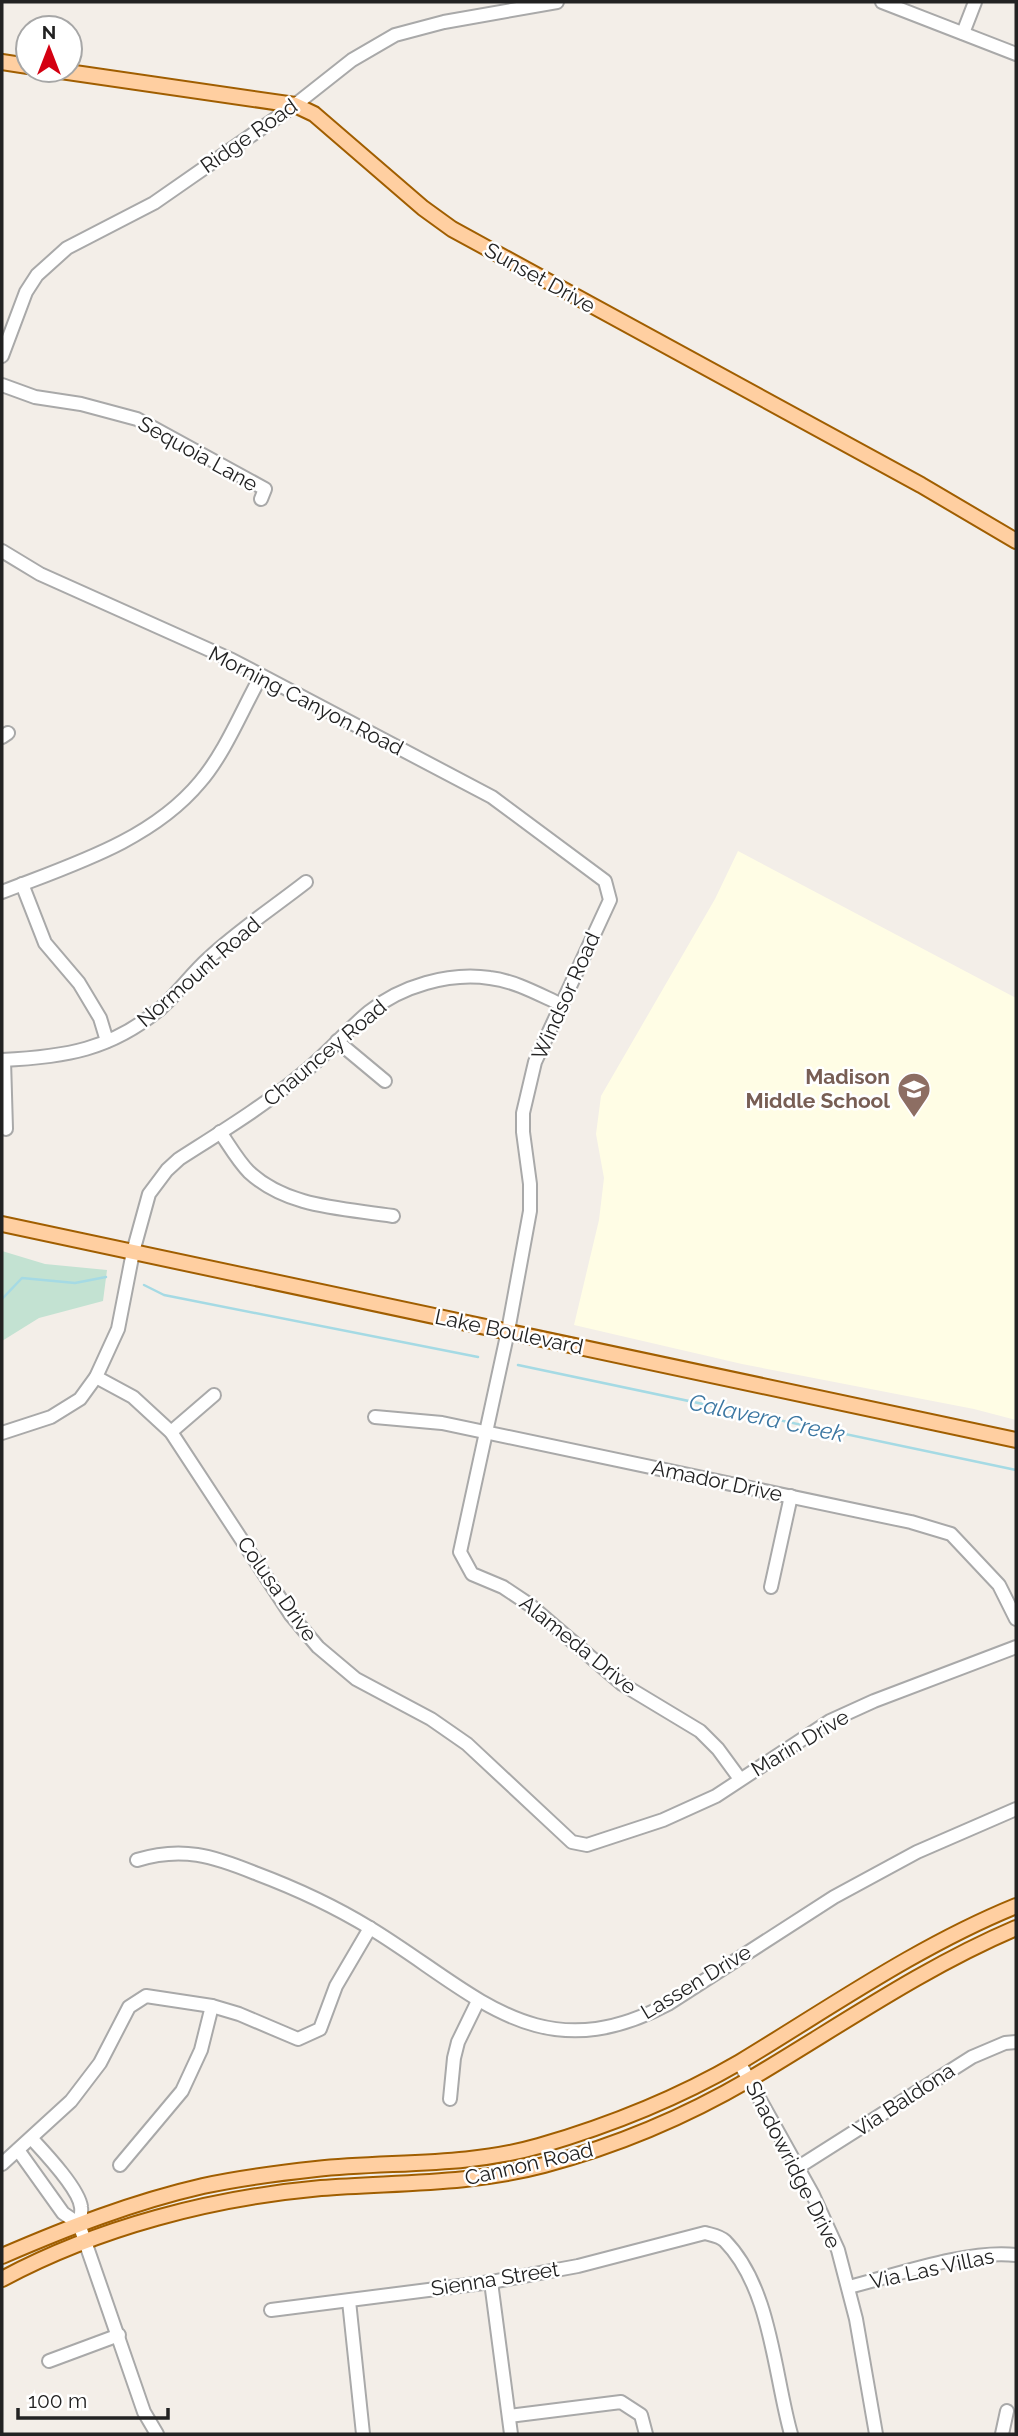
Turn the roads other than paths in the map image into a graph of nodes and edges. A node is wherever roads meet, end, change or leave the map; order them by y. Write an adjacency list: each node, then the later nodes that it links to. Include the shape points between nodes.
1 (557, 2): 7 (street, Ridge Road, via 395,35 352,60)
2 (881, 2): 4 (street)
3 (975, 2): 4 (street)
4 (963, 33): 5 (street)
5 (1016, 54)
6 (84, 74): 7 (main road, Sunset Drive)
7 (295, 105): 8 (street, Ridge Road, via 154,203 67,248 37,275 26,292); 11 (main road, Sunset Drive, via 314,114 452,229 922,485)
8 (2, 356)
9 (2, 385): 10 (street, Sequoia Lane, via 35,397 137,419 265,489)
10 (261, 499)
11 (1016, 541)
12 (2, 551): 13 (street, Morning Canyon Road, via 40,574)
13 (261, 676): 14 (street, Morning Canyon Road, via 492,797); 16 (street, via 212,766 177,805 115,846)
14 (598, 874): 18 (street, Windsor Road, via 610,900)
15 (306, 882): 19 (street, Normount Road, via 210,957 132,1030)
16 (22, 884): 17 (street); 19 (street, via 44,943 79,983 100,1018)
17 (2, 892)
18 (560, 1004): 20 (street, Chauncey Road, via 517,984 489,977 456,977 414,986 390,998); 28 (street, Windsor Road, via 534,1062 523,1113 530,1211)
19 (107, 1041): 21 (street, Normount Road, via 44,1058)
20 (337, 1041): 22 (street); 24 (street, Chauncey Road, via 266,1103)
21 (3, 1060): 23 (street)
22 (385, 1081)
23 (6, 1129)
24 (220, 1132): 25 (street, via 247,1170 284,1195 307,1203); 27 (street, Chauncey Road, via 178,1159 149,1194)
25 (393, 1216)
26 (2, 1224): 27 (main road, Lake Boulevard)
27 (134, 1252): 28 (main road, Lake Boulevard); 29 (street, Chauncey Road, via 118,1329)
28 (508, 1331): 33 (street, Alameda Drive); 35 (main road, Lake Boulevard)
29 (96, 1377): 32 (street, Colusa Drive, via 134,1397); 34 (street, Chauncey Road, via 80,1399 51,1417)
30 (214, 1395): 32 (street)
31 (375, 1417): 33 (street, Amador Drive)
32 (171, 1432): 42 (street, Colusa Drive, via 291,1615 318,1647 356,1679 467,1744 572,1842)
33 (485, 1432): 36 (street, Amador Drive); 40 (street, Alameda Drive, via 460,1552 472,1574 530,1605 622,1684 700,1731)
34 (2, 1433)
35 (1016, 1440)
36 (791, 1496): 37 (street); 38 (street, Amador Drive, via 951,1534 999,1585)
37 (771, 1587)
38 (1016, 1619)
39 (1016, 1647): 40 (street, Marin Drive, via 830,1721)
40 (740, 1779): 42 (street, Marin Drive, via 716,1796 663,1820)
41 (1016, 1809): 47 (street, Lassen Drive, via 917,1852 834,1897 648,2014 591,2030 553,2029 512,2019)
42 (587, 1845)
43 (137, 1860): 45 (street, Lassen Drive, via 189,1853 218,1858 301,1890)
44 (1016, 1906): 50 (main road, Cannon Road, via 886,1970)
45 (370, 1928): 47 (street, Lassen Drive); 48 (street, via 336,1986 320,2029 298,2039)
46 (1016, 1928): 51 (main road, Cannon Road, via 897,1988)
47 (478, 2001): 52 (street, via 458,2042)
48 (212, 2006): 53 (street, via 146,1996 129,2007 100,2063 71,2101); 56 (street, via 201,2050 182,2091)
49 (1016, 2042): 57 (street, Via Baldona, via 972,2057)
50 (739, 2062): 51 (street, Shadowridge Drive); 58 (main road, Cannon Road, via 680,2094 537,2147 444,2163 247,2178 173,2194)
51 (748, 2080): 57 (street, Shadowridge Drive); 59 (main road, Cannon Road, via 618,2143 542,2165 446,2182 321,2188 250,2197 198,2207)
52 (450, 2099)
53 (32, 2139): 54 (street); 58 (street, via 76,2195 82,2206)
54 (18, 2150): 55 (street); 58 (street, via 63,2213)
55 (2, 2164)
56 (120, 2165)
57 (797, 2168): 64 (street, Shadowridge Drive, via 838,2250)
58 (79, 2224): 59 (street); 61 (main road, Cannon Road)
59 (87, 2241): 62 (main road, Cannon Road); 67 (street)
60 (1016, 2255): 64 (street, Via Las Villas, via 969,2257)
61 (2, 2256)
62 (2, 2279)
63 (491, 2282): 65 (street, Sienna Street); 70 (street); 75 (street, Sienna Street, via 578,2266 705,2233 723,2239 745,2267 761,2303)
64 (849, 2287): 76 (street, Shadowridge Drive)
65 (349, 2301): 66 (street, Sienna Street); 72 (street)
66 (271, 2310)
67 (119, 2336): 68 (street); 71 (street, via 144,2412)
68 (49, 2361)
69 (1006, 2411): 77 (street)
70 (509, 2416): 73 (street); 74 (street, via 621,2402 641,2415)
71 (157, 2434)
72 (363, 2434)
73 (511, 2434)
74 (646, 2434)
75 (791, 2434)
76 (876, 2434)
77 (1002, 2434)

